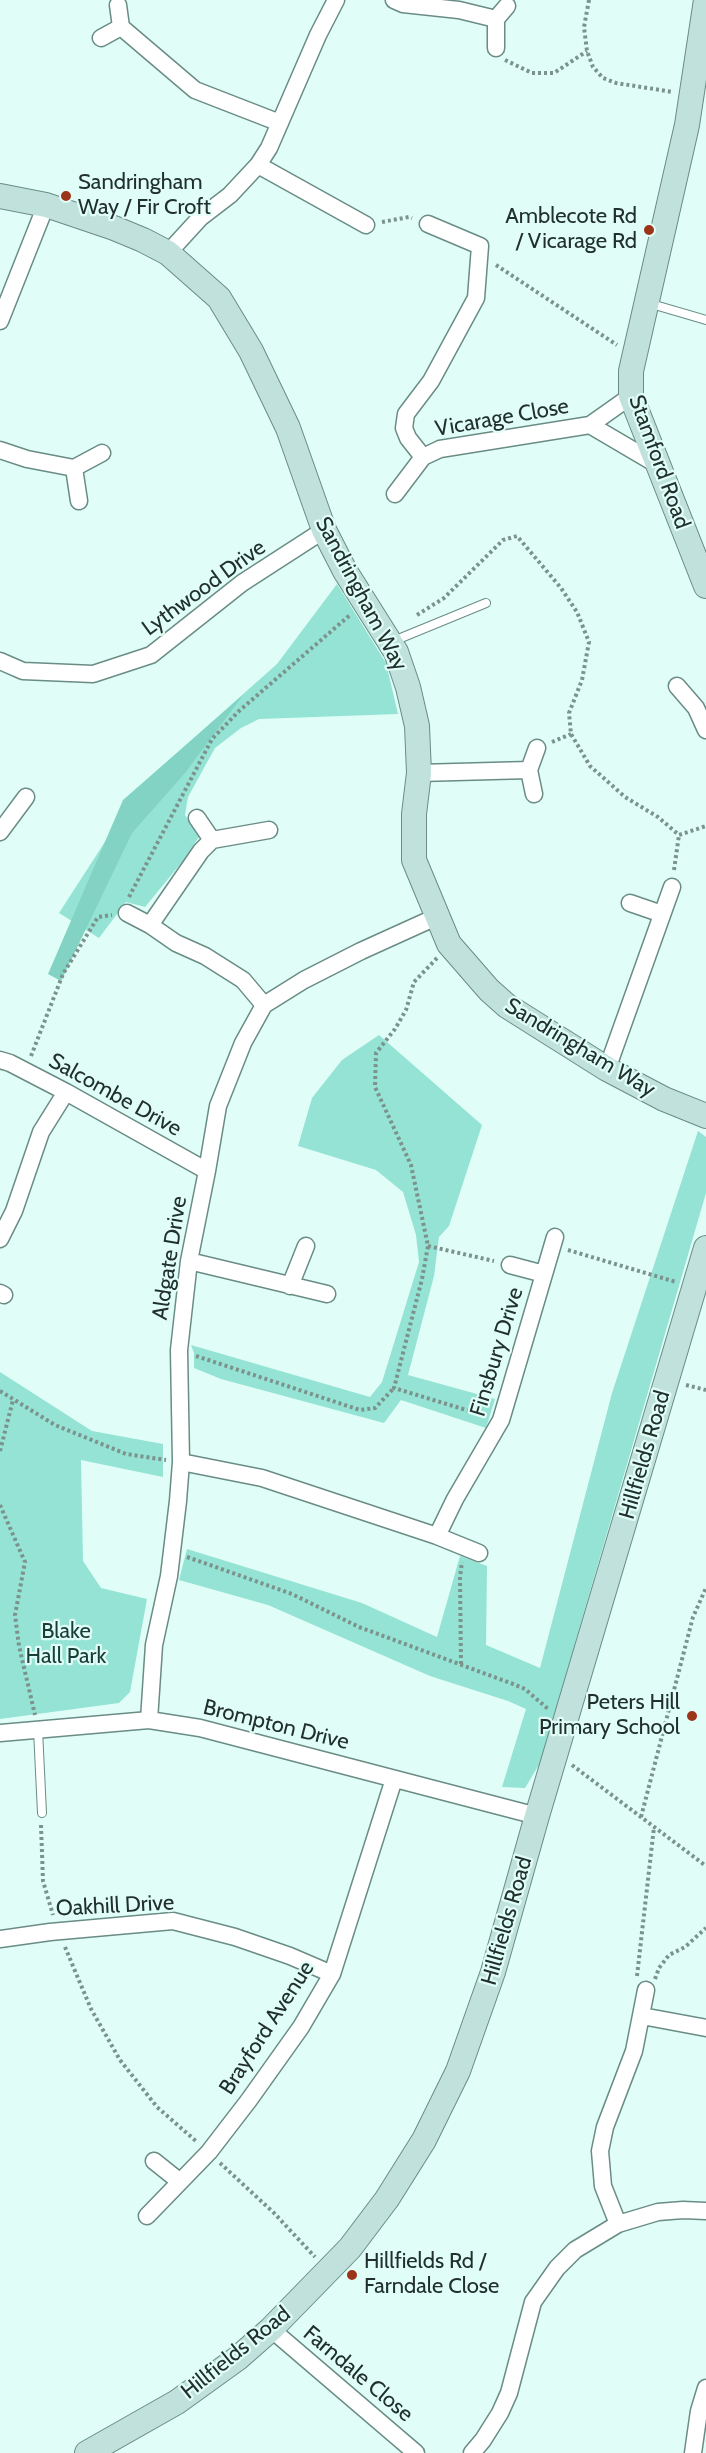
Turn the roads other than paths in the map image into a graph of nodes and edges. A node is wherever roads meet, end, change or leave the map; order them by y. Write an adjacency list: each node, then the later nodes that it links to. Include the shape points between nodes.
1 (336, 0): 8 (street)
2 (394, 0): 7 (street, via 501,13)
3 (706, 0): 16 (street, via 687,125)
4 (118, 3): 5 (street)
5 (121, 27): 6 (street); 8 (street, via 195,90)
6 (101, 38)
7 (496, 48)
8 (280, 123): 9 (street)
9 (258, 165): 13 (street); 14 (street, via 230,195 200,218)
10 (0, 196): 11 (street, Sandringham Way)
11 (46, 205): 14 (street, Sandringham Way, via 114,228); 15 (street)
12 (428, 224): 23 (street, Vicarage Close, via 480,246 480,254 476,298 431,381 406,414 404,428)
13 (366, 225)
14 (168, 254): 28 (street, Sandringham Way, via 219,298 236,322 288,428)
15 (8, 280): 18 (street)
16 (647, 303): 17 (lane); 19 (street, Stamford Road, via 633,364)
17 (706, 320)
18 (0, 321)
19 (631, 396): 20 (street); 24 (street, Stamford Road)
20 (590, 425): 23 (street, Vicarage Close, via 440,449); 24 (street)
21 (0, 450): 25 (street)
22 (102, 453): 25 (street)
23 (423, 457): 26 (street, Vicarage Close)
24 (657, 465): 29 (street, Stamford Road)
25 (74, 468): 27 (street)
26 (395, 494)
27 (79, 501)
28 (324, 530): 31 (street, Sandringham Way); 32 (street, Lythwood Drive, via 242,584 151,655 93,674 23,671)
29 (706, 586)
30 (486, 603): 31 (lane)
31 (390, 642): 38 (street, Sandringham Way, via 415,717)
32 (0, 661)
33 (677, 686): 34 (street)
34 (701, 705): 35 (street)
35 (706, 730)
36 (537, 748): 37 (street)
37 (529, 770): 38 (street); 39 (street)
38 (419, 773): 49 (street, Sandringham Way, via 414,860)
39 (534, 794)
40 (26, 797): 43 (street)
41 (196, 818): 44 (street)
42 (269, 830): 44 (street)
43 (0, 832)
44 (212, 840): 50 (street)
45 (672, 887): 48 (street)
46 (630, 903): 48 (street)
47 (127, 913): 50 (street)
48 (662, 914): 53 (street)
49 (436, 917): 51 (street, Aldgate Drive, via 304,980); 53 (street, Sandringham Way, via 449,944 489,990 507,1006)
50 (150, 925): 51 (street, via 243,980)
51 (264, 1005): 56 (street, Aldgate Drive, via 243,1043 218,1106)
52 (0, 1060): 54 (street, Salcombe Drive)
53 (607, 1069): 55 (street, Sandringham Way)
54 (66, 1092): 56 (street, Salcombe Drive); 57 (street, via 41,1132 14,1211)
55 (706, 1116)
56 (207, 1171): 61 (street, Aldgate Drive)
57 (0, 1239)
58 (554, 1241): 63 (street, Finsbury Drive)
59 (306, 1246): 64 (street)
60 (706, 1248): 74 (street, Hillfields Road)
61 (189, 1261): 64 (street); 66 (street, Aldgate Drive, via 179,1350)
62 (510, 1265): 63 (street, Finsbury Drive)
63 (544, 1274): 67 (street, Finsbury Drive, via 501,1420)
64 (290, 1286): 65 (street)
65 (327, 1294)
66 (181, 1462): 67 (street, via 262,1478); 69 (street, Aldgate Drive, via 172,1552 154,1645)
67 (437, 1536): 68 (street)
68 (472, 1550)
69 (148, 1720): 70 (street, Brompton Drive); 72 (street, Brompton Drive, via 200,1728)
70 (38, 1730): 71 (street, Brompton Drive); 73 (lane)
71 (0, 1733)
72 (394, 1779): 74 (street, Brompton Drive); 76 (street, Brayford Avenue)
73 (42, 1813)
74 (537, 1816): 85 (street, Hillfields Road, via 493,1972 458,2071 424,2140 350,2248)
75 (0, 1939): 76 (street, Oakhill Drive, via 173,1921 235,1937)
76 (332, 1974): 81 (street, Brayford Avenue, via 300,2027 209,2152)
77 (646, 1990): 78 (street)
78 (642, 2016): 79 (street); 84 (street, via 600,2151 603,2186)
79 (706, 2028)
80 (154, 2161): 81 (street)
81 (179, 2181): 83 (street, Brayford Avenue)
82 (706, 2211): 84 (street, via 658,2212)
83 (147, 2216)
84 (618, 2224): 89 (street, via 575,2250 542,2288 527,2317 509,2393)
85 (271, 2330): 87 (street, Hillfields Road, via 177,2402); 88 (street, Farndale Close)
86 (705, 2392): 90 (street)
87 (87, 2453)
88 (416, 2453)
89 (472, 2453)
90 (693, 2453)

